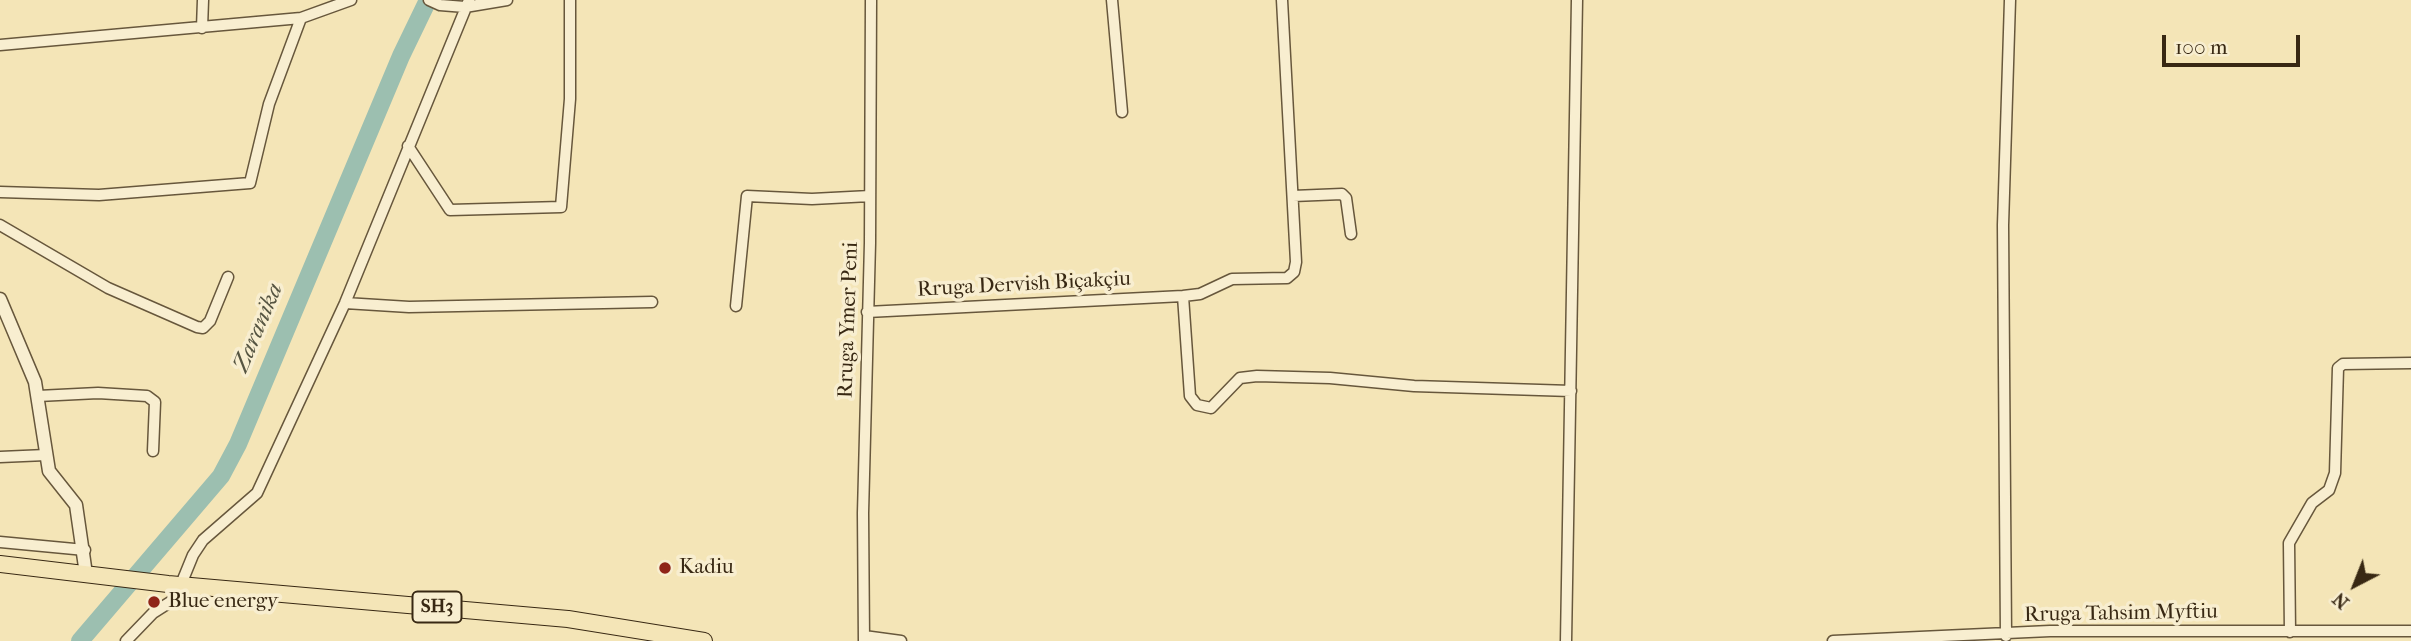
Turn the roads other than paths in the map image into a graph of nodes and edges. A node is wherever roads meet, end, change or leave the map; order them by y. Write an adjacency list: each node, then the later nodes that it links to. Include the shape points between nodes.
1 (203, 0): 13 (street)
2 (351, 0): 12 (street)
3 (429, 0): 11 (street, via 440,5)
4 (508, 0): 11 (street)
5 (570, 0): 16 (street, via 570,99 561,207 450,210)
6 (871, 0): 18 (street, Rruga Ymer Peni)
7 (1112, 0): 15 (street)
8 (1282, 0): 19 (street)
9 (1577, 0): 30 (street)
10 (2010, 0): 42 (street, via 2003,225)
11 (467, 3): 16 (street)
12 (301, 18): 13 (street); 17 (street, via 269,104 250,183 99,195)
13 (202, 28): 14 (street)
14 (0, 45)
15 (1122, 112)
16 (408, 146): 26 (street)
17 (0, 192)
18 (870, 196): 27 (street, via 747,197); 28 (street, Rruga Ymer Peni)
19 (1293, 196): 21 (street, via 1342,194); 23 (street, Rruga Dervish Biçakçiu, via 1294,272 1287,278 1232,279 1200,294)
20 (0, 225): 22 (street, via 108,288 197,327 210,321)
21 (1351, 234)
22 (228, 277)
23 (1183, 296): 28 (street, Rruga Dervish Biçakçiu); 30 (street, via 1191,396 1197,405 1212,408 1240,379 1257,376)
24 (0, 299): 31 (street)
25 (652, 302): 26 (street, via 409,307)
26 (345, 303): 39 (street, via 257,493 203,540)
27 (736, 306)
28 (867, 312): 43 (street, Rruga Ymer Peni)
29 (2411, 363): 41 (street, via 2343,364 2338,368 2335,473 2329,490 2312,503 2288,543)
30 (1571, 391): 47 (street)
31 (38, 396): 32 (street, via 147,396 155,402); 33 (street)
32 (153, 452)
33 (46, 455): 34 (street); 36 (street, via 49,471 76,505)
34 (0, 457)
35 (0, 542): 36 (street)
36 (85, 550): 38 (street)
37 (0, 564): 38 (main road, SH3)
38 (92, 575): 39 (main road, SH3)
39 (176, 584): 44 (street, via 176,599 153,613); 45 (main road, SH3, via 568,619)
40 (2411, 631): 41 (street, Rruga Tahsim Myftiu)
41 (2290, 632): 42 (street, Rruga Tahsim Myftiu, via 2050,631)
42 (2006, 636): 48 (street, Rruga Tahsim Myftiu)
43 (864, 638): 46 (street)
44 (127, 641)
45 (704, 641)
46 (901, 641)
47 (1566, 641)
48 (1833, 641)

